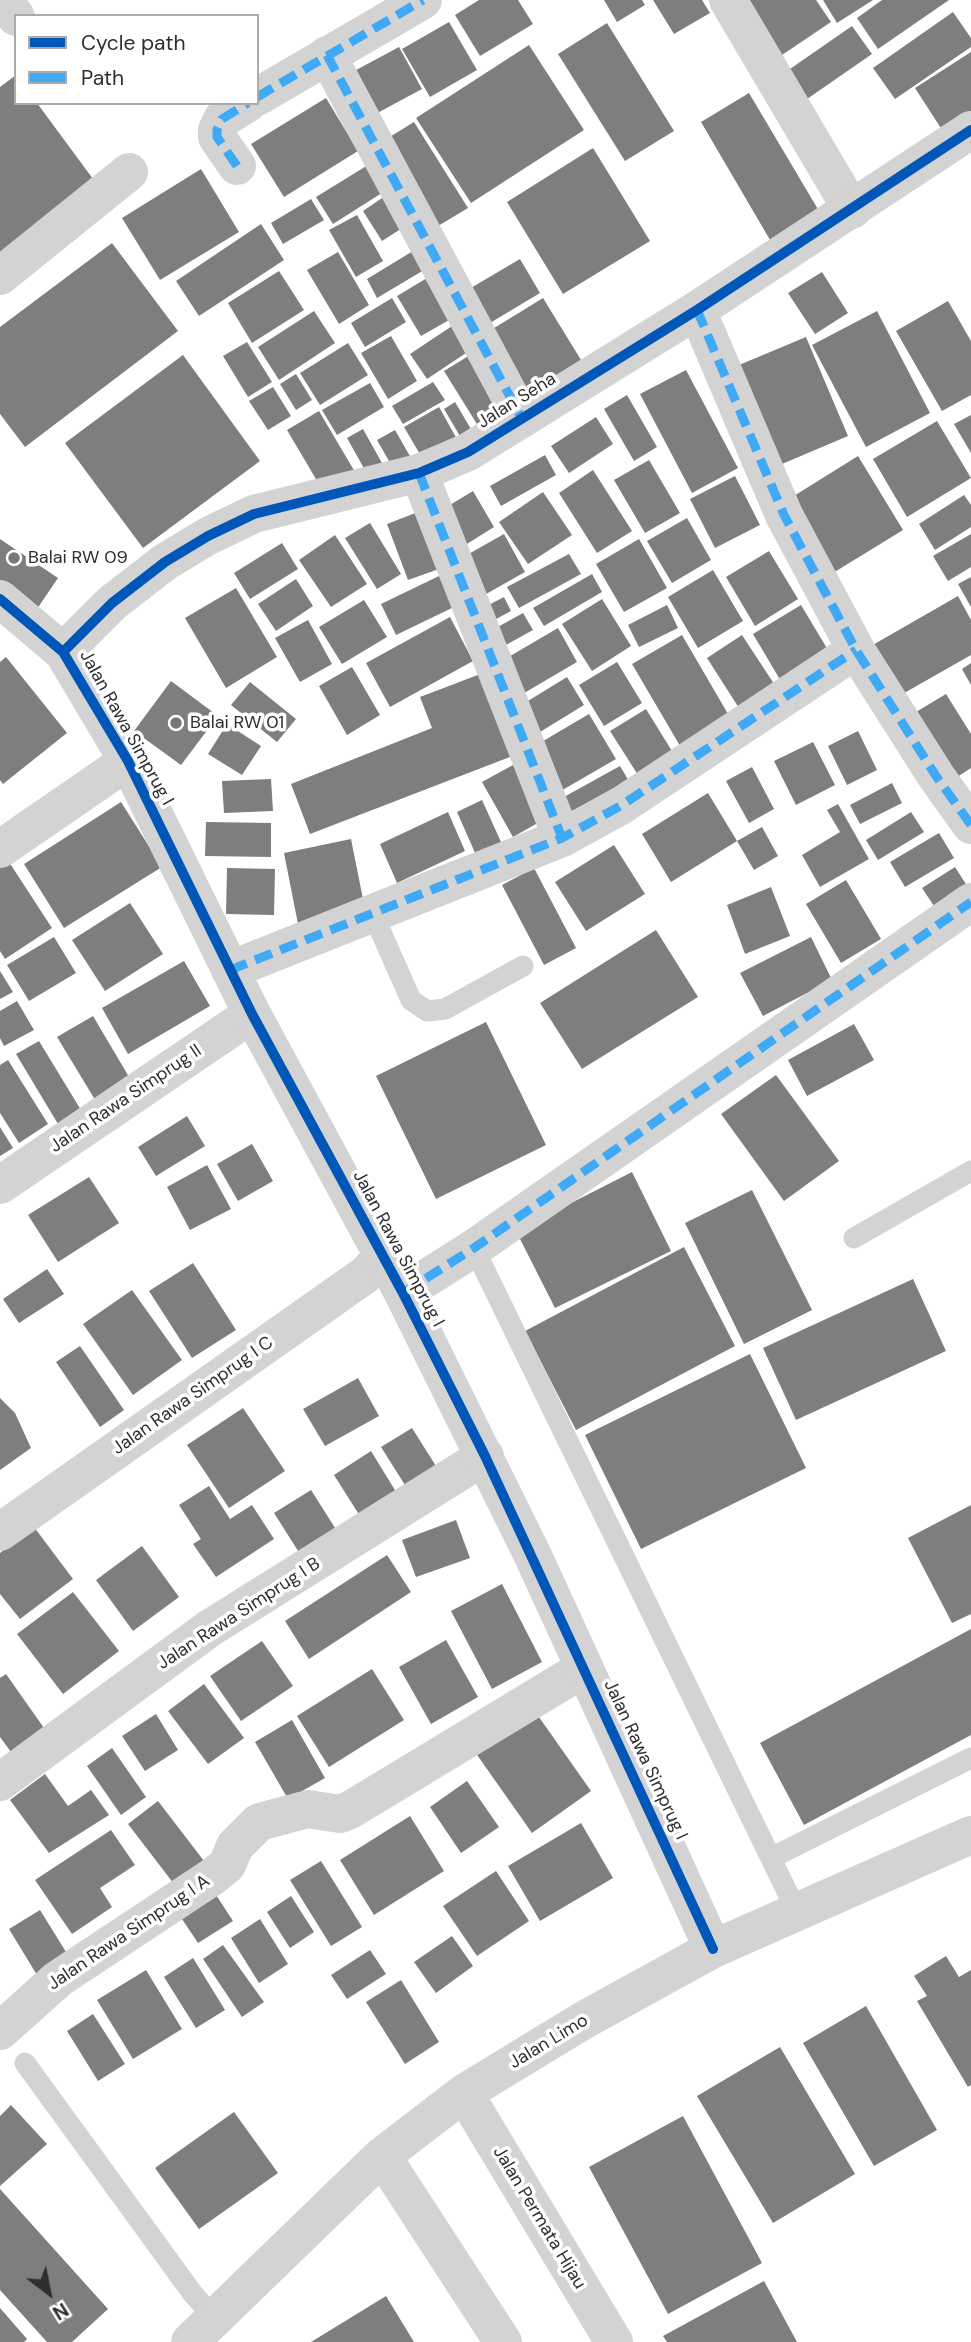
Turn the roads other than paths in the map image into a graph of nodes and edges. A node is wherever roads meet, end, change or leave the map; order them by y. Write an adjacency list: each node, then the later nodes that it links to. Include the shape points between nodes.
1 (423, 0): 3 (street)
2 (728, 0): 9 (street)
3 (327, 55): 4 (street); 12 (street)
4 (259, 96)
5 (244, 105): 7 (street, via 222,119 217,130)
6 (971, 130): 9 (street, Jalan Seha)
7 (237, 166)
8 (130, 172): 10 (street)
9 (852, 211): 11 (street, Jalan Seha)
10 (0, 276)
11 (697, 310): 12 (street, Jalan Seha); 15 (street, via 784,515)
12 (522, 419): 13 (street, Jalan Seha, via 468,452)
13 (419, 473): 16 (street, Jalan Seha, via 254,514 208,536 112,603); 19 (street)
14 (0, 599): 16 (street, Jalan Rawa Simprug I)
15 (856, 650): 18 (street); 19 (street, via 622,805)
16 (63, 652): 17 (street, Jalan Rawa Simprug I)
17 (128, 761): 20 (street); 24 (street, Jalan Rawa Simprug I)
18 (971, 825)
19 (562, 838): 22 (street)
20 (0, 849)
21 (971, 902): 29 (street)
22 (373, 914): 23 (lane, via 411,1000 427,1011 445,1009); 24 (street)
23 (523, 966)
24 (230, 970): 25 (street, Jalan Rawa Simprug I)
25 (252, 1014): 27 (street, Jalan Rawa Simprug II); 30 (street, Jalan Rawa Simprug I)
26 (971, 1171): 28 (lane)
27 (0, 1185)
28 (854, 1238)
29 (474, 1248): 31 (street); 38 (lane)
30 (383, 1257): 31 (street, Jalan Rawa Simprug I); 33 (street, Jalan Rawa Simprug I C, via 365,1275)
31 (403, 1293): 32 (street, Jalan Rawa Simprug I)
32 (485, 1455): 34 (street, Jalan Rawa Simprug I); 36 (street, Jalan Rawa Simprug I B, via 210,1628)
33 (0, 1532)
34 (583, 1669): 40 (street, Jalan Rawa Simprug I); 41 (street, Jalan Rawa Simprug I A, via 350,1810 340,1814 308,1809 259,1822 235,1846 227,1865 58,1979)
35 (971, 1758): 38 (lane)
36 (0, 1782)
37 (971, 1835): 39 (street, Jalan Limo)
38 (771, 1858): 39 (lane)
39 (797, 1912): 40 (street, Jalan Limo)
40 (713, 1949): 43 (street, Jalan Limo)
41 (0, 2031)
42 (25, 2063): 45 (lane)
43 (464, 2093): 44 (street, Jalan Limo); 47 (street, Jalan Permata Hijau)
44 (382, 2156): 45 (street, Jalan Limo); 46 (street)
45 (202, 2330)
46 (503, 2342)
47 (614, 2342)

